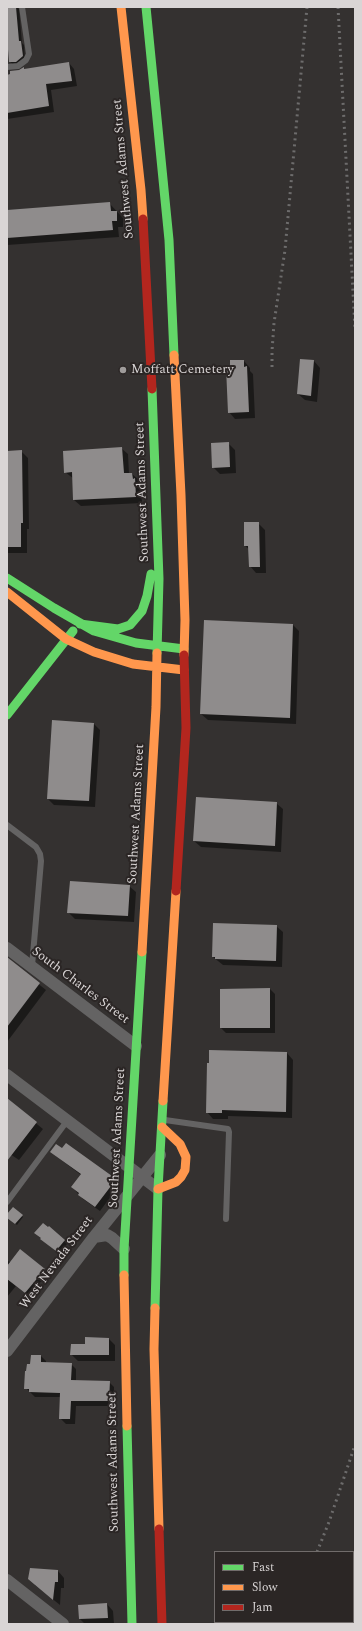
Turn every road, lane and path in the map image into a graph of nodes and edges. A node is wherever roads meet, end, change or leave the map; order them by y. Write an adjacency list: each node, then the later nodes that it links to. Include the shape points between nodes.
1 (22, 7): 4 (lane, via 29,54 18,66)
2 (121, 7): 5 (main road, Southwest Adams Street, via 141,190)
3 (146, 7): 11 (main road, via 169,240 182,502)
4 (7, 67)
5 (158, 511): 8 (main road, via 150,582 139,616 130,624 118,629); 10 (main road, Southwest Adams Street)
6 (7, 578): 8 (main road)
7 (7, 592): 9 (main road)
8 (80, 624): 9 (main road); 10 (main road, via 118,639)
9 (66, 639): 12 (main road, via 113,659); 14 (main road)
10 (158, 646): 11 (main road); 12 (main road, Southwest Adams Street)
11 (184, 648): 13 (main road)
12 (157, 667): 13 (main road); 18 (main road, Southwest Adams Street)
13 (184, 670): 21 (main road, via 186,728)
14 (7, 715)
15 (7, 826): 17 (lane, via 36,847 40,854)
16 (7, 948): 17 (street, South Charles Street)
17 (32, 966): 18 (street, South Charles Street)
18 (136, 1046): 23 (main road, Southwest Adams Street)
19 (7, 1075): 20 (street)
20 (67, 1120): 23 (street); 27 (lane)
21 (163, 1124): 22 (main road); 25 (main road, via 180,1144 186,1157 185,1170 176,1182); 28 (lane, via 228,1129)
22 (160, 1154): 24 (street, West Nevada Street); 25 (main road)
23 (129, 1167): 24 (street); 26 (main road, Southwest Adams Street)
24 (142, 1177): 25 (street); 26 (street, West Nevada Street)
25 (158, 1189): 35 (main road, via 154,1349)
26 (128, 1194): 29 (street, West Nevada Street); 30 (main road, Southwest Adams Street)
27 (7, 1202)
28 (226, 1219)
29 (94, 1237): 30 (street, via 107,1235); 31 (street, West Nevada Street)
30 (124, 1249): 34 (main road, Southwest Adams Street)
31 (7, 1351)
32 (7, 1580): 33 (street)
33 (61, 1623)
34 (132, 1624)
35 (162, 1624)

